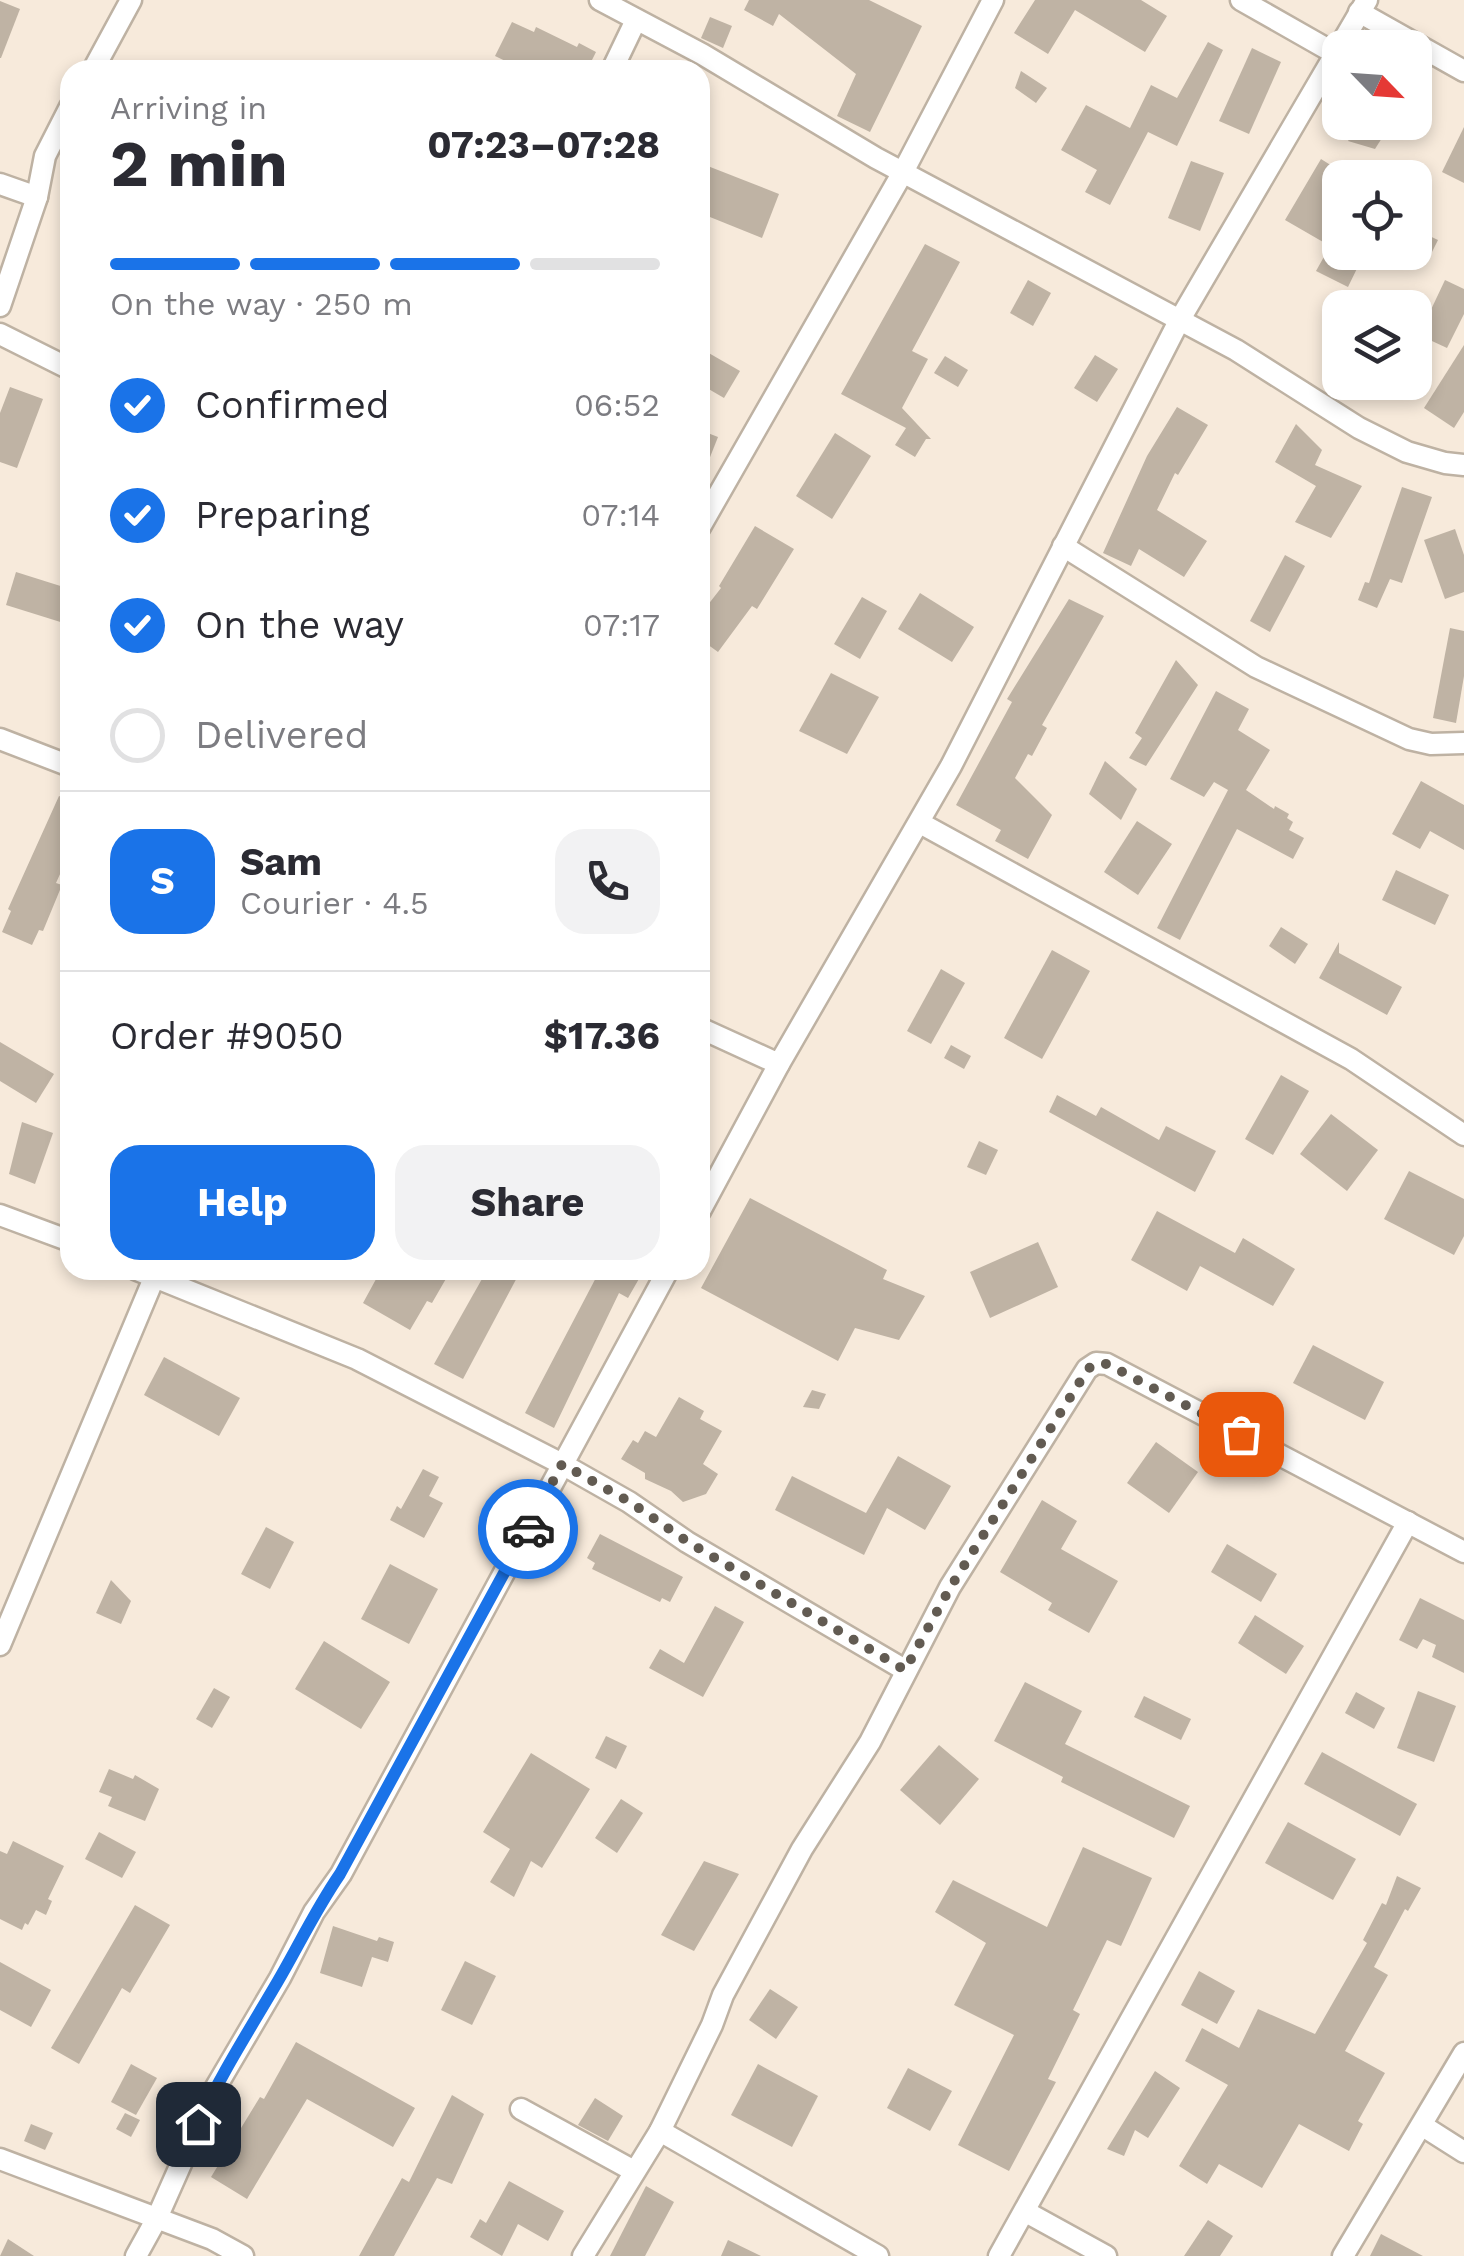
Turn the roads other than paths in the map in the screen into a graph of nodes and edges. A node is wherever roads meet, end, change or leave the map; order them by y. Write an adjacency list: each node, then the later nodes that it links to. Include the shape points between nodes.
1 (131, 0): 9 (street)
2 (600, 0): 6 (street)
3 (992, 0): 14 (street)
4 (1241, 0): 8 (street)
5 (1363, 6): 7 (street); 11 (street)
6 (636, 20): 10 (street); 14 (street)
7 (1350, 30)
8 (1322, 46)
9 (98, 60)
10 (617, 60)
11 (1464, 71)
12 (1322, 78): 18 (street)
13 (60, 127): 16 (street)
14 (903, 172): 18 (street); 22 (street)
15 (0, 184): 16 (street)
16 (36, 197): 17 (street)
17 (0, 306)
18 (1180, 321): 21 (street, via 1359,428 1407,452); 23 (street)
19 (0, 334): 20 (street)
20 (60, 363)
21 (1464, 465)
22 (710, 510)
23 (1062, 546): 25 (street, via 1256,666 1382,728 1431,744); 27 (street)
24 (0, 739): 26 (street)
25 (1464, 743)
26 (60, 762)
27 (920, 822): 29 (street); 30 (street, via 1351,1059)
28 (710, 1033): 29 (street)
29 (779, 1064): 31 (street)
30 (1464, 1136)
31 (710, 1192)
32 (0, 1215): 33 (street)
33 (60, 1237)
34 (144, 1280): 40 (street)
35 (161, 1280): 37 (street, via 357,1359)
36 (663, 1280): 37 (street)
37 (562, 1464): 41 (street); 50 (street, via 340,1874 213,2092)
38 (1408, 1522): 39 (street); 41 (street, via 1096,1363 950,1588); 49 (street)
39 (1464, 1552)
40 (0, 1645)
41 (905, 1670): 45 (street, via 722,1995)
42 (1464, 2053): 44 (street)
43 (521, 2109): 48 (street)
44 (1423, 2126): 46 (street); 57 (street)
45 (660, 2131): 48 (street); 54 (street)
46 (1464, 2152)
47 (0, 2159): 50 (street)
48 (634, 2171): 53 (street)
49 (1026, 2212): 55 (street); 56 (street)
50 (157, 2218): 51 (street); 52 (street)
51 (136, 2256)
52 (242, 2256)
53 (583, 2256)
54 (878, 2256)
55 (1000, 2256)
56 (1106, 2256)
57 (1344, 2256)

